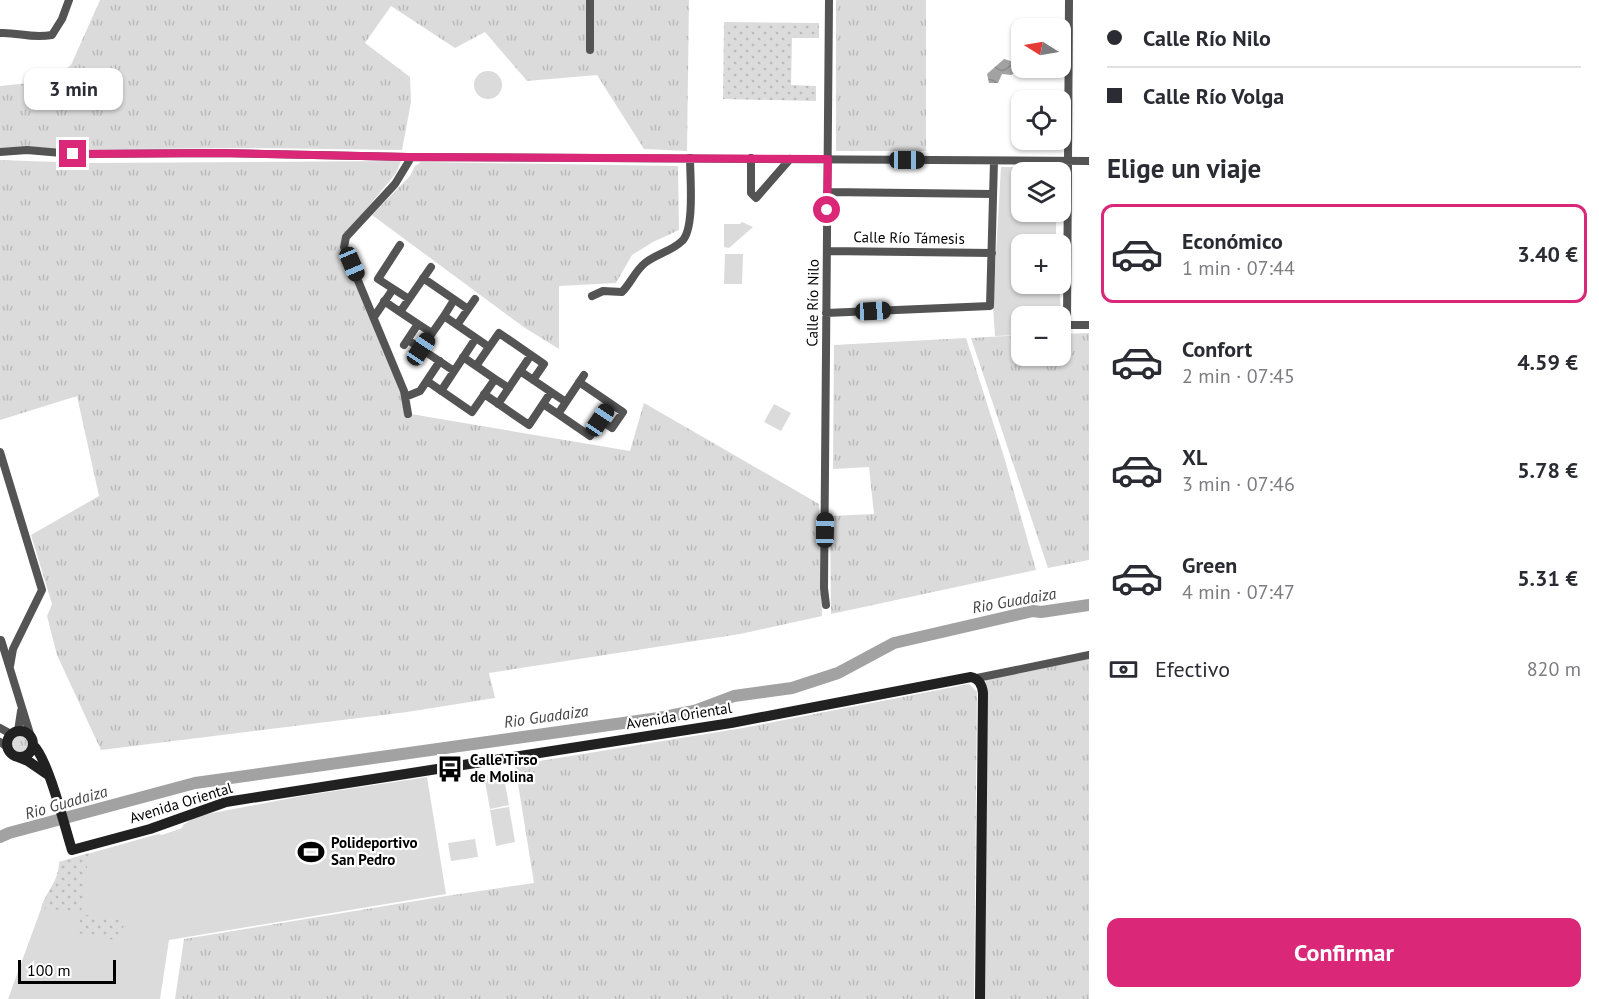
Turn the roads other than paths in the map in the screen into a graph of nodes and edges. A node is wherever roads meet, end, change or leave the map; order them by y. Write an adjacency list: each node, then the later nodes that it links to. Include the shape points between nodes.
1 (69, 0): 5 (street, via 52,35 38,38)
2 (590, 0): 6 (street)
3 (829, 0): 12 (street, Calle Río Nilo)
4 (1069, 0): 14 (street)
5 (0, 33)
6 (590, 50)
7 (0, 152): 8 (street)
8 (408, 157): 9 (street); 33 (street, via 401,178 346,237 344,247)
9 (690, 158): 10 (street); 24 (street, via 686,237 653,256 622,292 603,291)
10 (751, 158): 11 (street); 11 (street, via 751,193 756,198)
11 (790, 159): 12 (street)
12 (828, 159): 13 (street); 16 (street, Calle Río Nilo)
13 (994, 160): 14 (street); 17 (street)
14 (1067, 161): 15 (street); 36 (street, via 1067,325)
15 (1089, 161)
16 (827, 192): 17 (street); 19 (street, Calle Río Nilo)
17 (993, 194): 20 (street)
18 (400, 245): 23 (street, via 378,279)
19 (827, 251): 20 (street, Calle Río Támesis); 31 (street, Calle Río Nilo)
20 (992, 253): 31 (street, via 990,306)
21 (431, 267): 22 (street)
22 (423, 278): 25 (street); 27 (street)
23 (393, 289): 25 (street); 28 (street)
24 (592, 296)
25 (409, 299): 30 (street)
26 (475, 299): 29 (street)
27 (454, 300): 29 (street); 32 (street)
28 (384, 301): 30 (street); 33 (street)
29 (468, 309): 35 (street)
30 (400, 312): 34 (street)
31 (826, 313): 65 (street, Calle Río Nilo)
32 (444, 316): 35 (street); 37 (street)
33 (374, 317): 56 (street)
34 (418, 324): 37 (street); 40 (street, via 406,343)
35 (458, 325): 38 (street)
36 (1089, 325)
37 (432, 333): 40 (street)
38 (476, 338): 39 (street); 42 (street)
39 (489, 347): 41 (street, via 499,333); 44 (street)
40 (421, 349): 43 (street)
41 (531, 355): 46 (street); 49 (street, via 544,364)
42 (463, 357): 44 (street); 45 (street)
43 (440, 362): 45 (street); 50 (street)
44 (476, 366): 48 (street)
45 (454, 371): 53 (street)
46 (520, 371): 49 (street); 52 (street)
47 (584, 375): 51 (street)
48 (495, 379): 52 (street); 55 (street)
49 (533, 380): 54 (street)
50 (427, 381): 53 (street); 56 (street, via 420,391)
51 (579, 382): 57 (street); 60 (street)
52 (508, 388): 58 (street)
53 (441, 391): 55 (street, via 472,412)
54 (551, 393): 57 (street); 59 (street)
55 (484, 394): 58 (street)
56 (405, 397): 61 (street)
57 (566, 402): 62 (street)
58 (498, 404): 59 (street, via 529,425)
59 (543, 404): 62 (street)
60 (611, 404): 63 (street); 63 (street, via 623,412 618,420 612,428)
61 (408, 414)
62 (558, 414): 63 (street, via 590,436)
63 (600, 420)
64 (0, 452): 67 (street, via 42,590)
65 (826, 605)
66 (0, 640): 67 (street); 69 (street)
67 (13, 649): 69 (street)
68 (1089, 655): 70 (street)
69 (10, 666): 71 (street)
70 (976, 678): 77 (street, Avenida Oriental, via 964,677 731,723 226,802 150,829 72,850); 78 (street, via 983,693)
71 (21, 706): 73 (street); 74 (street)
72 (0, 728): 73 (street)
73 (15, 732): 74 (street, via 25,732); 75 (street)
74 (32, 741): 76 (street, via 28,754); 77 (street)
75 (3, 744): 76 (street)
76 (18, 757): 77 (street)
77 (48, 775)
78 (980, 999)

